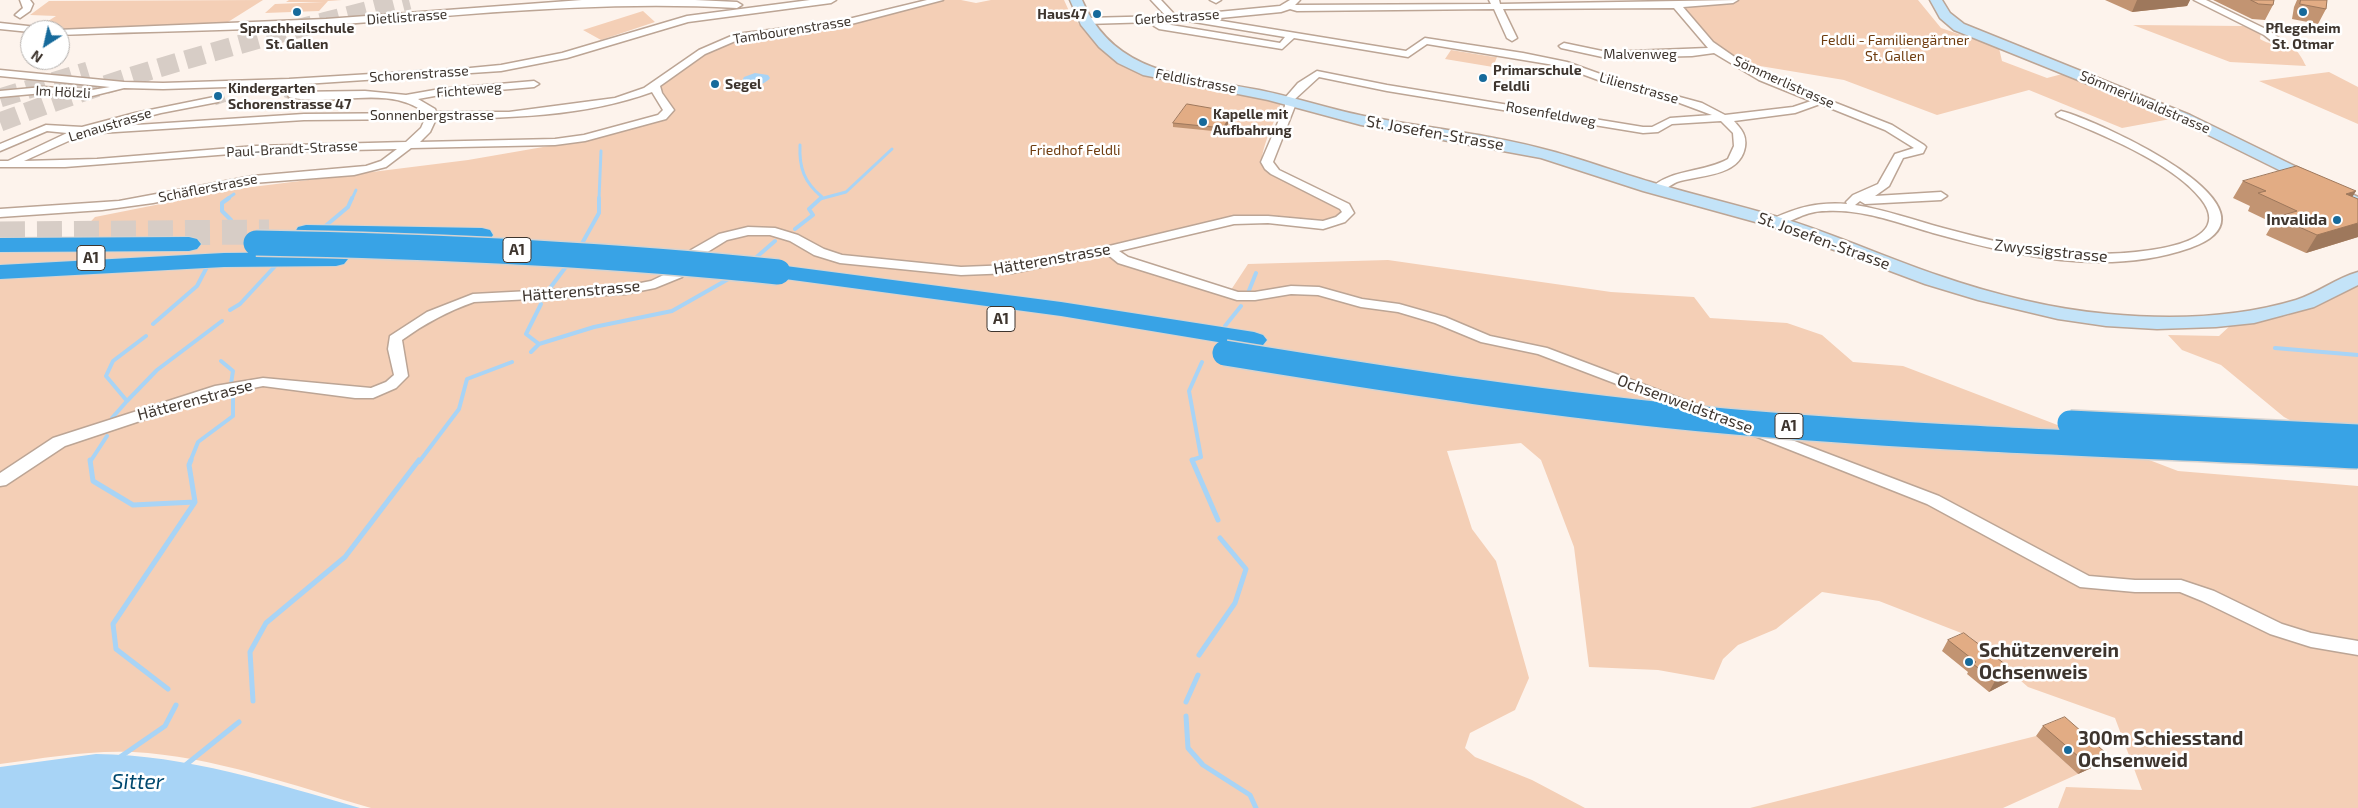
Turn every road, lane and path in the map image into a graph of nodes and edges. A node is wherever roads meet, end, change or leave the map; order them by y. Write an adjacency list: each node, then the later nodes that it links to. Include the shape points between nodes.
1 (25, 0): 13 (street, via 27,9)
2 (831, 0): 12 (street, Schorenstrasse)
3 (938, 0): 29 (street, Tambourenstrasse, via 836,25 739,36 702,52)
4 (1076, 0): 17 (street, Feldlistrasse)
5 (1156, 0): 14 (street)
6 (1733, 0): 9 (street, Gerbestrasse)
7 (1936, 0): 45 (street, Sömmerliwaldstrasse, via 1945,15 1959,26 2185,118)
8 (2199, 0): 23 (street)
9 (1675, 2): 11 (street, Gerbestrasse); 25 (street, Sömmerlistrasse)
10 (1292, 3): 11 (street, Gerbestrasse, via 1297,8); 15 (street, Gerbestrasse)
11 (1496, 3): 22 (street)
12 (752, 10): 20 (street, Dietlistrasse, via 744,5 730,4 610,2 326,22); 30 (street, Schorenstrasse, via 687,19 564,56 501,68)
13 (20, 16)
14 (1173, 18): 15 (street, Gerbestrasse); 16 (street, Gerbestrasse)
15 (1188, 18): 21 (street, Lilienstrasse)
16 (1130, 20): 17 (street, Gerbestrasse); 21 (street, via 1282,46)
17 (1086, 21): 35 (street, Feldlistrasse, via 1098,41 1148,72)
18 (0, 26): 19 (street)
19 (20, 28)
20 (70, 32)
21 (1291, 36): 38 (street, Lilienstrasse, via 1408,54 1425,41 1548,60 1685,101)
22 (1512, 38)
23 (2276, 40)
24 (1564, 46): 25 (street, Malvenweg, via 1607,56)
25 (1716, 50): 34 (street, Sömmerlistrasse, via 1753,72)
26 (0, 73): 28 (street)
27 (534, 84): 32 (street, Fichteweg, via 440,92)
28 (124, 85): 30 (street); 31 (street, Im Hölzli, via 90,95 43,90)
29 (655, 85): 37 (street, Sonnenbergstrasse, via 639,95 617,101 539,112); 40 (street, Paul-Brandt-Strasse, via 669,110 662,117 585,138 522,144)
30 (288, 90): 32 (street)
31 (0, 94)
32 (404, 99): 37 (street, via 425,107)
33 (214, 100): 39 (street, Lenaustrasse, via 134,116)
34 (1822, 100): 38 (street, Rosenfeldweg, via 1795,110); 46 (street, Sömmerlistrasse, via 1869,119 1920,147 1919,151 1899,156 1887,181 1878,190 1855,198)
35 (1289, 101): 38 (street, Rosenfeldweg, via 1302,84 1317,74 1643,130 1654,130 1670,121); 43 (street, St. Josefen-Strasse, via 1370,122 1525,149); 50 (street, Hätterenstrasse, via 1290,106 1268,156 1269,167 1341,204 1348,214 1342,220 1323,225 1234,220)
36 (2062, 114): 46 (street, Zwyssigstrasse, via 2112,136 2181,175 2210,200 2216,214 2215,225 2206,237 2156,253 2088,258 1991,245)
37 (431, 115): 39 (street, Sonnenbergstrasse, via 304,117); 40 (street, Schäflerstrasse, via 429,126)
38 (1722, 118): 43 (street, Lilienstrasse, via 1740,134 1737,156 1726,165)
39 (85, 131): 41 (street, Sonnenbergstrasse, via 46,128); 42 (street, Lenaustrasse)
40 (409, 146): 42 (street, Paul-Brandt-Strasse, via 255,149 63,166); 47 (street, Schäflerstrasse, via 379,166 270,177 92,209)
41 (0, 148)
42 (5, 164)
43 (1656, 189): 48 (street, St. Josefen-Strasse)
44 (1941, 196): 46 (street, via 1916,196)
45 (2358, 204)
46 (1852, 205): 48 (street, Zwyssigstrasse, via 1801,210)
47 (0, 213)
48 (1776, 222): 55 (street, St. Josefen-Strasse, via 1932,280 1985,296 2058,314 2106,320 2182,323 2254,317 2307,303)
49 (0, 245): 54 (highway, A1, bridge, via 262,238 670,261)
50 (1109, 250): 58 (street, Hätterenstrasse, via 1012,270 961,271 840,259 818,252 794,238 771,231 748,231 723,237 696,252 677,274 655,284 625,290 473,298 449,305 395,339 394,350 401,376 391,385 372,393 263,382 215,391 59,442); 59 (street, Ochsenweidstrasse, via 1123,260 1238,296 1291,290 1319,291 1361,303 1400,308 1486,339 1542,351 1821,454 1933,500 2086,582 2181,586 2276,629 2311,640)
51 (0, 259): 52 (highway, A1)
52 (179, 260): 53 (highway, A1); 54 (highway, A1, via 336,259)
53 (0, 272)
54 (779, 274): 56 (highway, A1, bridge, via 1061,309 1529,381 1725,402); 57 (highway, A1, bridge, via 970,314 1502,395 1721,420 1850,430)
55 (2358, 278)
56 (2358, 437)
57 (2358, 456)
58 (0, 481)
59 (2358, 648)

